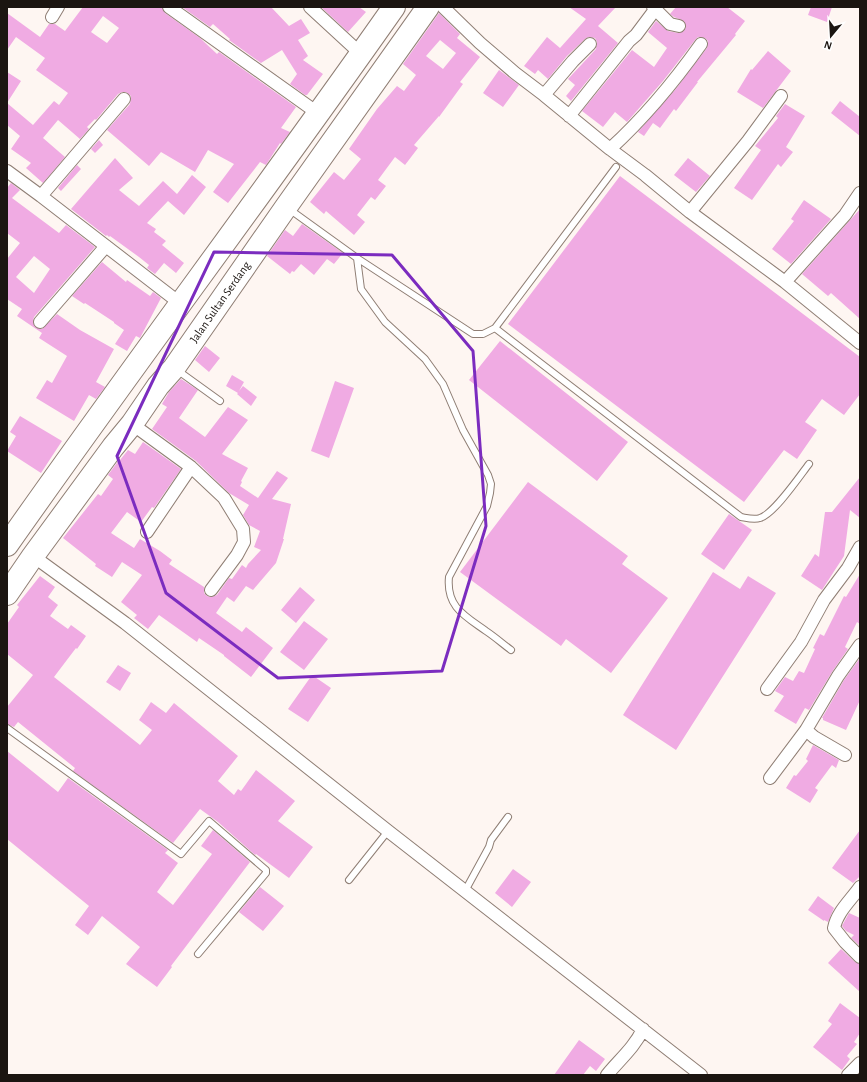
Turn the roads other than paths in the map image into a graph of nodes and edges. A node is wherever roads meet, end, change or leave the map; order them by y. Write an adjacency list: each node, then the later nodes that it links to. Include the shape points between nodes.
1 (169, 7): 14 (street)
2 (310, 7): 10 (street)
3 (394, 7): 10 (highway)
4 (428, 7): 22 (highway, Jalan Sultan Serdang)
5 (442, 7): 11 (street, via 491,53)
6 (655, 8): 7 (street, via 670,24); 15 (street)
7 (680, 26)
8 (590, 44): 11 (street)
9 (701, 44): 16 (street, via 632,129)
10 (361, 54): 14 (highway)
11 (544, 95): 15 (street)
12 (781, 96): 23 (street)
13 (124, 99): 21 (street)
14 (319, 114): 19 (highway)
15 (569, 116): 16 (street)
16 (610, 149): 23 (street)
17 (616, 168): 29 (lane)
18 (7, 172): 21 (street)
19 (263, 190): 22 (highway); 27 (highway)
20 (860, 192): 26 (street, via 845,215)
21 (41, 196): 24 (street)
22 (286, 207): 25 (lane); 31 (highway, Jalan Sultan Serdang)
23 (690, 212): 26 (street)
24 (106, 246): 27 (street); 28 (street)
25 (357, 258): 29 (lane, via 473,334 483,334); 43 (lane, via 361,289 385,322 425,358 443,384 463,430 488,475 491,484 487,506 449,577 449,594 464,616)
26 (785, 282): 30 (street)
27 (181, 304): 37 (highway)
28 (40, 322)
29 (495, 328): 34 (lane, via 741,517 756,519 769,513)
30 (860, 343)
31 (174, 368): 32 (lane); 33 (highway, Jalan Sultan Serdang)
32 (220, 401)
33 (132, 424): 35 (street); 39 (highway, Jalan Sultan Serdang)
34 (809, 464)
35 (191, 467): 36 (street); 40 (street, via 224,498 244,529 245,538 238,555)
36 (147, 532)
37 (7, 545)
38 (860, 547): 44 (street, via 824,600 801,642)
39 (33, 556): 41 (highway, Jalan Sultan Serdang); 50 (street, via 125,623)
40 (211, 590)
41 (7, 594)
42 (860, 645): 46 (street)
43 (511, 650)
44 (767, 689)
45 (7, 728): 54 (lane, via 182,854 209,822 266,870)
46 (806, 730): 47 (street); 48 (street)
47 (845, 755)
48 (770, 778)
49 (508, 817): 53 (lane, via 491,840 490,847)
50 (388, 831): 51 (lane); 53 (street)
51 (349, 880)
52 (860, 887): 55 (street, via 839,914 834,928)
53 (465, 891): 56 (street)
54 (198, 954)
55 (860, 957)
56 (643, 1029): 58 (street, via 631,1050); 59 (street)
57 (860, 1063): 60 (street)
58 (607, 1075)
59 (702, 1075)
60 (848, 1075)

